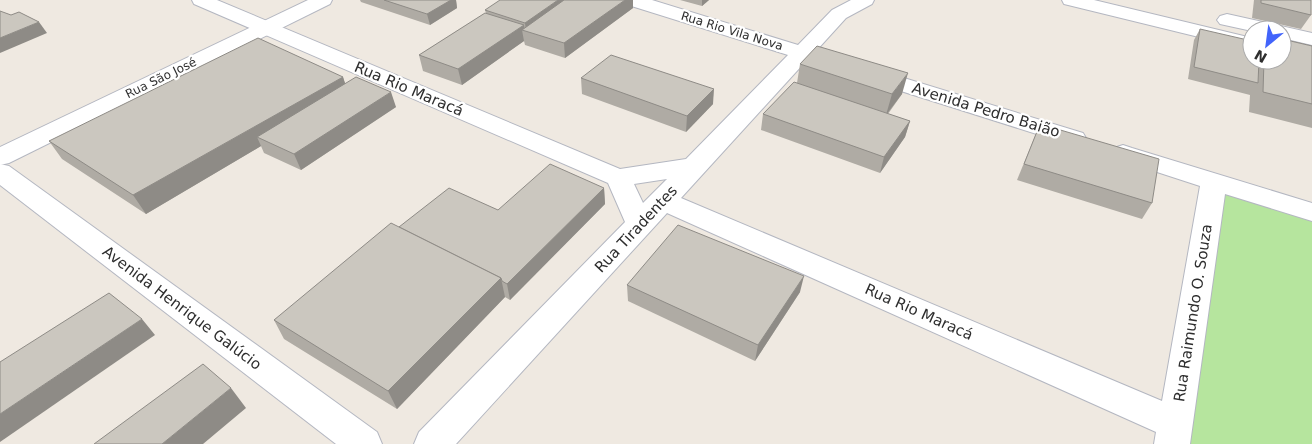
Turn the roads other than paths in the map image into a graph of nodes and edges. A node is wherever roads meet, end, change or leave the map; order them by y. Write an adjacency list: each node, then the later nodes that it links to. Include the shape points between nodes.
1 (201, 0): 9 (street, Rua Rio Maracá)
2 (323, 0): 9 (street, Rua São José)
3 (632, 0): 13 (street, Rua Rio Vila Nova)
4 (865, 0): 7 (street, Rua Tiradentes)
5 (1071, 0): 12 (street)
6 (1140, 0): 8 (street)
7 (840, 7): 13 (street, Rua Tiradentes)
8 (1242, 23)
9 (265, 28): 16 (street, Rua São José); 19 (street, Rua Rio Maracá)
10 (1292, 34): 11 (street)
11 (1312, 39)
12 (1242, 42)
13 (802, 53): 17 (street, Rua Tiradentes); 20 (street, Avenida Pedro Baião)
14 (1292, 53): 15 (street)
15 (1312, 58)
16 (0, 157)
17 (696, 166): 19 (street); 21 (street, Rua Tiradentes)
18 (0, 172): 25 (street, Avenida Henrique Galúcio)
19 (618, 178): 23 (street)
20 (1214, 182): 22 (street, Avenida Pedro Baião); 24 (street, Rua Raimundo O. Souza)
21 (663, 201): 23 (street, Rua Tiradentes); 24 (street, Rua Rio Maracá)
22 (1312, 212)
23 (640, 225): 26 (street, Rua Tiradentes)
24 (1174, 434)
25 (364, 444)
26 (432, 444)

